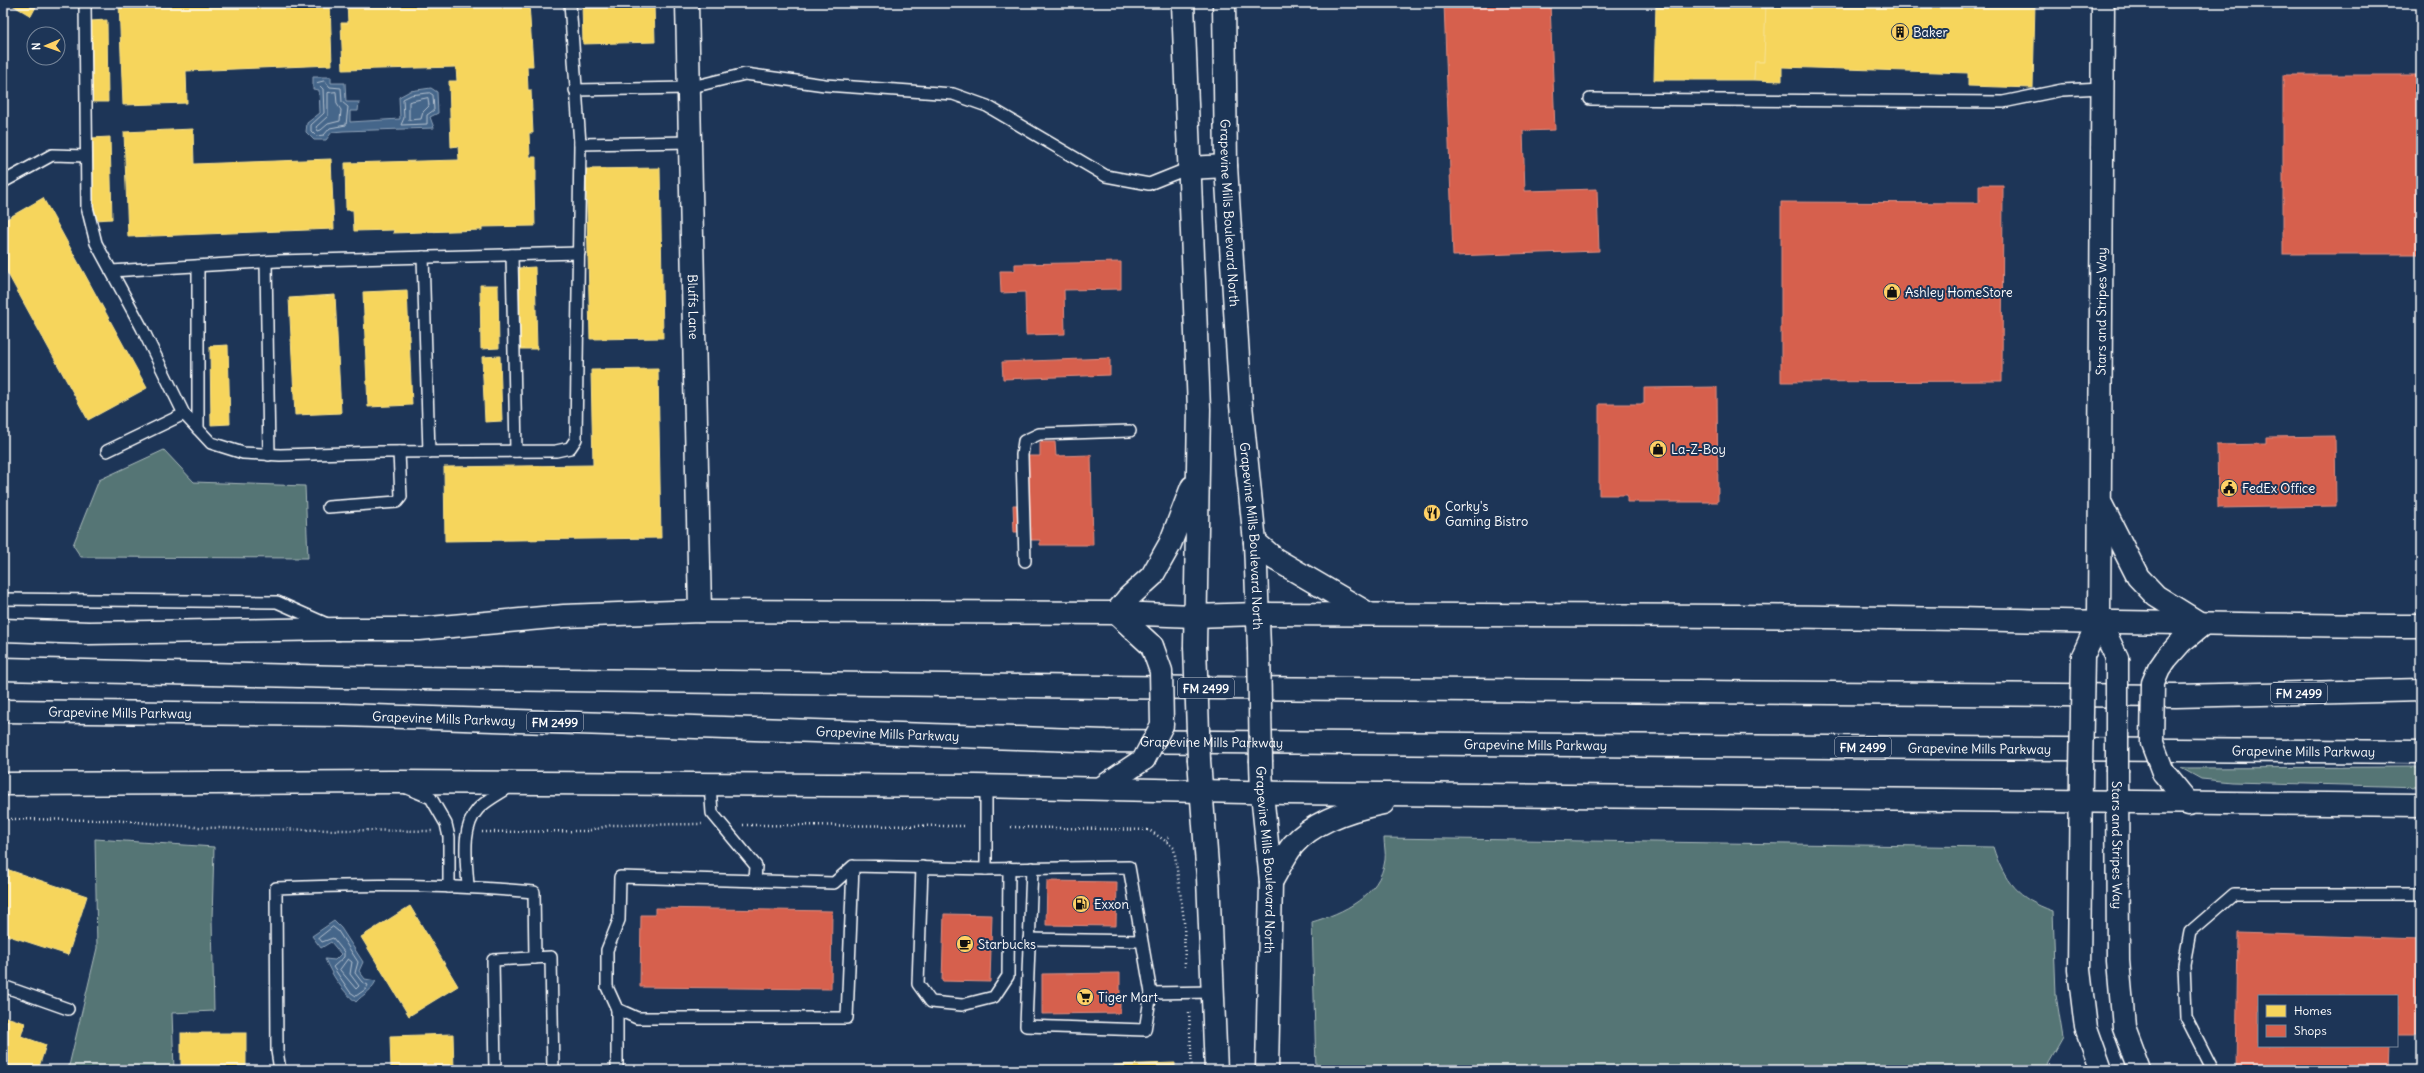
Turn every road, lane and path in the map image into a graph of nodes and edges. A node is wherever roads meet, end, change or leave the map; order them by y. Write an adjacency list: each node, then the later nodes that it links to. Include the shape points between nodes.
1 (84, 3): 13 (lane)
2 (570, 3): 9 (lane)
3 (687, 3): 7 (main road, Bluffs Lane)
4 (1183, 3): 15 (main road)
5 (1224, 3): 14 (main road, Grapevine Mills Boulevard North)
6 (2103, 3): 8 (main road, Stars and Stripes Way)
7 (688, 88): 9 (lane); 11 (main road, Bluffs Lane); 15 (lane, via 745,74 824,85 953,94 987,106 1106,176 1149,184)
8 (2102, 88): 10 (lane, via 2062,90 2003,102); 32 (main road, Stars and Stripes Way)
9 (575, 90): 12 (lane)
10 (1590, 99)
11 (690, 142): 12 (lane); 37 (main road, Bluffs Lane)
12 (580, 144): 17 (lane)
13 (86, 156): 16 (lane, via 52,155); 22 (lane, via 87,207 96,243)
14 (1226, 166): 15 (main road); 34 (main road, Grapevine Mills Boulevard North, via 1241,405)
15 (1188, 168): 31 (main road, via 1199,409)
16 (3, 182)
17 (579, 253): 18 (lane); 27 (lane, via 576,439 570,448 556,451)
18 (512, 255): 19 (lane); 27 (lane)
19 (423, 257): 20 (lane); 29 (lane)
20 (266, 262): 21 (lane); 30 (lane)
21 (198, 266): 22 (lane); 24 (lane)
22 (111, 271): 23 (lane)
23 (184, 414): 24 (lane); 26 (lane)
24 (198, 429): 30 (lane, via 211,443 243,453)
25 (1130, 431): 35 (lane, via 1039,434 1024,441 1022,455)
26 (107, 451)
27 (516, 451): 29 (lane)
28 (399, 452): 29 (lane); 30 (lane); 33 (lane, via 401,497 397,502)
29 (429, 452)
30 (269, 455)
31 (1198, 473): 38 (main road, via 1170,544 1152,576); 41 (main road)
32 (2100, 503): 42 (main road, Stars and Stripes Way); 43 (main road, via 2138,577 2156,596)
33 (328, 506)
34 (1256, 542): 39 (main road, Grapevine Mills Boulevard North); 40 (main road, via 1275,559)
35 (1025, 561)
36 (3, 599): 45 (lane, via 277,602)
37 (700, 611): 38 (main road); 45 (main road, via 564,616 419,629)
38 (1116, 612): 41 (main road); 56 (main road, bridge, via 1152,646 1161,670 1162,725 1144,759)
39 (1258, 614): 40 (main road); 41 (main road); 58 (main road, Grapevine Mills Boulevard North, bridge)
40 (1370, 615): 42 (main road)
41 (1194, 616): 57 (main road, bridge)
42 (2100, 620): 43 (main road); 60 (main road, Stars and Stripes Way, bridge, via 2083,656); 61 (main road, Stars and Stripes Way, bridge, via 2117,658)
43 (2202, 625): 44 (main road); 62 (main road, bridge, via 2166,658 2153,683 2152,742 2163,772)
44 (2421, 626)
45 (338, 629): 46 (main road, via 89,633)
46 (3, 630)
47 (3, 669): 48 (main road, FM 2499, via 339,677 1106,687 2161,696)
48 (2421, 690)
49 (3, 711): 50 (main road, Grapevine Mills Parkway / FM 2499, via 344,715 1106,741)
50 (2421, 752)
51 (394, 782): 52 (main road); 53 (main road); 80 (lane, via 431,798 446,824 449,836)
52 (3, 784)
53 (513, 784): 54 (main road); 81 (lane, via 478,808 470,822 467,838)
54 (710, 785): 55 (main road); 78 (lane, via 712,813 756,866)
55 (986, 786): 56 (main road); 77 (lane)
56 (1101, 788): 57 (main road)
57 (1200, 792): 58 (main road); 88 (main road, via 1208,878)
58 (1262, 793): 59 (main road); 79 (main road, Grapevine Mills Boulevard North)
59 (1424, 795): 60 (main road); 79 (main road, via 1360,808 1316,825 1293,845)
60 (2080, 803): 61 (main road); 100 (main road, Stars and Stripes Way, via 2079,970 2086,1028)
61 (2117, 803): 62 (main road); 101 (main road, Stars and Stripes Way, via 2118,961 2124,1027)
62 (2189, 804): 63 (main road)
63 (2421, 805)
64 (3, 818): 69 (path, via 112,820 233,828)
65 (708, 824): 70 (path, via 612,825 587,832)
66 (736, 825): 67 (path)
67 (967, 826)
68 (1012, 827): 72 (path, via 1149,830)
69 (436, 831)
70 (474, 832)
71 (1169, 836): 72 (path)
72 (1167, 842): 86 (path, via 1174,848 1184,920)
73 (853, 866): 74 (lane); 78 (lane, via 834,883); 91 (lane, via 847,1018 637,1018)
74 (922, 867): 75 (lane, via 918,984 931,1002 962,1005 994,997 1008,976); 77 (lane)
75 (1009, 868): 76 (lane); 77 (lane)
76 (1032, 868): 83 (lane); 84 (lane, via 1129,867)
77 (986, 870)
78 (755, 881): 91 (lane, via 620,877 619,920 607,950 607,987)
79 (1271, 882): 99 (main road, Grapevine Mills Boulevard North)
80 (448, 887): 81 (lane); 93 (lane, via 346,884 276,888 277,1051)
81 (468, 887): 85 (lane, via 534,892)
82 (2421, 894): 102 (lane, via 2234,894 2190,932 2184,964 2186,1017)
83 (1029, 939): 84 (lane); 89 (lane, via 1026,1026 1145,1030)
84 (1141, 940): 89 (lane)
85 (535, 958): 94 (lane, via 493,960); 95 (lane, via 551,957)
86 (1185, 969)
87 (3, 986): 90 (lane)
88 (1213, 992): 89 (lane); 98 (main road)
89 (1151, 993)
90 (68, 1009)
91 (617, 1009): 96 (lane)
92 (1189, 1012): 97 (path)
93 (280, 1070)
94 (495, 1070)
95 (553, 1070)
96 (618, 1070)
97 (1192, 1070)
98 (1216, 1070)
99 (1267, 1070)
100 (2101, 1070)
101 (2140, 1070)
102 (2213, 1070)

